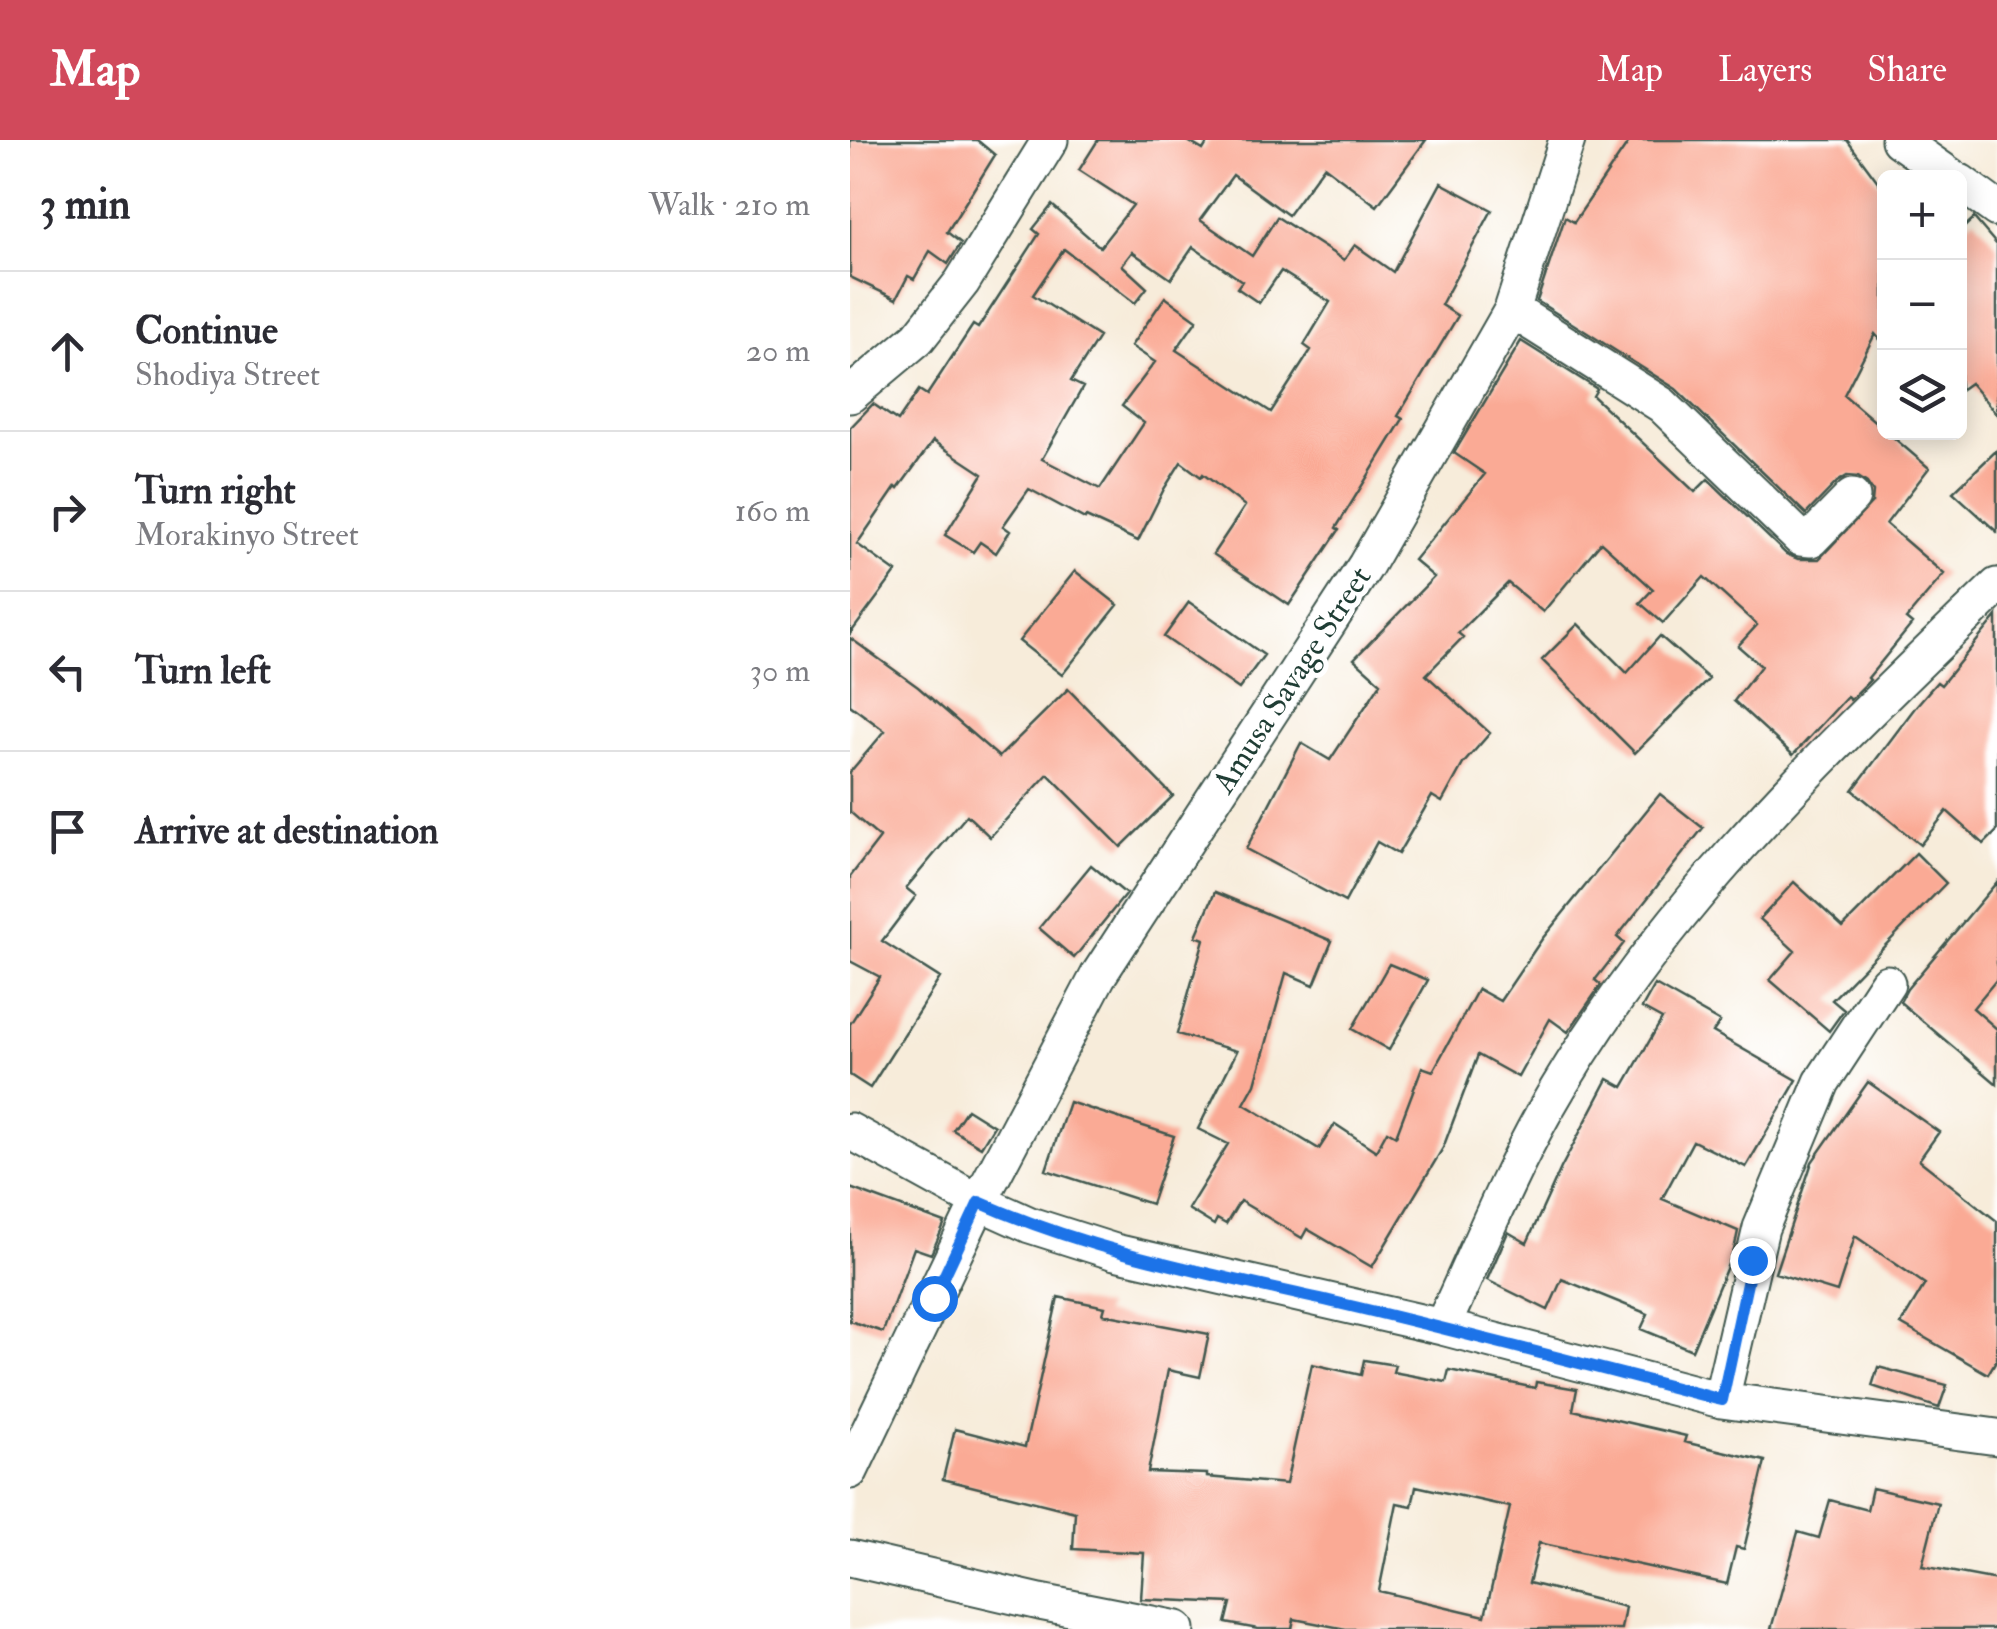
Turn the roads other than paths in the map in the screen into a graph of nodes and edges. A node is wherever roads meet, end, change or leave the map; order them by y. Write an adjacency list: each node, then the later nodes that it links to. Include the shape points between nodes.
1 (1050, 140): 8 (street, via 951,296 918,338)
2 (1567, 140): 7 (street, Amusa Savage Street)
3 (1899, 140): 4 (street)
4 (1942, 170)
5 (1967, 187): 6 (street)
6 (1997, 210)
7 (1512, 310): 9 (street, via 1662,404 1800,538 1811,538); 13 (street, Amusa Savage Street, via 1366,566 1098,976)
8 (850, 395)
9 (1852, 498)
10 (1997, 586): 14 (street, via 1789,788 1646,957 1542,1116)
11 (1887, 983): 15 (street, via 1822,1082 1761,1228)
12 (850, 1132): 13 (street)
13 (979, 1202): 14 (street, via 1115,1252); 17 (street, Amusa Savage Street)
14 (1442, 1327): 15 (street)
15 (1722, 1400): 16 (street)
16 (1997, 1437)
17 (850, 1471)
18 (850, 1558): 19 (street)
19 (1177, 1629)

